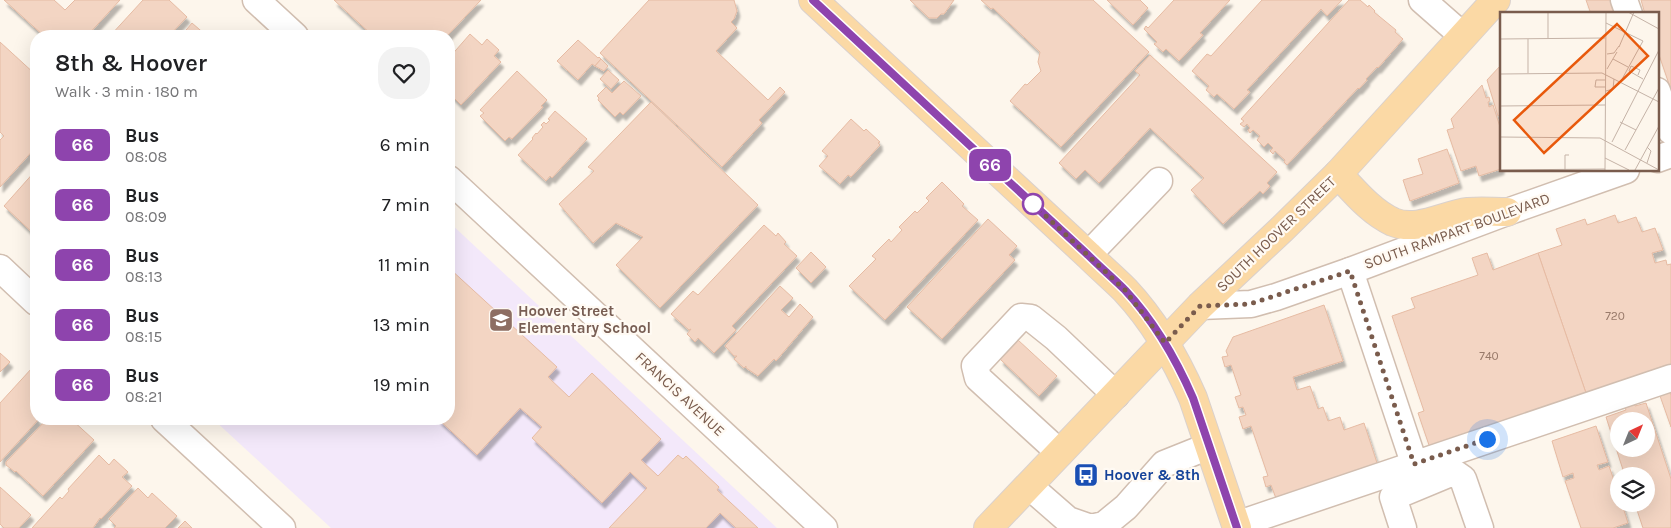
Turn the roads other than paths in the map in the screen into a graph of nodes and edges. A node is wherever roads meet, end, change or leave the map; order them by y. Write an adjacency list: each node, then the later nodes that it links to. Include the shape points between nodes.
1 (256, 0): 7 (street)
2 (813, 0): 18 (main road)
3 (1422, 0): 8 (street)
4 (1496, 0): 8 (main road, SOUTH HOOVER STREET)
5 (1624, 0): 6 (street)
6 (1628, 12)
7 (288, 30)
8 (1463, 36): 14 (main road, SOUTH HOOVER STREET)
9 (1658, 94): 10 (street)
10 (1671, 131)
11 (1671, 154): 12 (street)
12 (1658, 159)
13 (1623, 171): 17 (street, SOUTH RAMPART BOULEVARD)
14 (1338, 174): 17 (main road, via 1374,210 1393,222 1410,226 1468,212); 22 (main road, SOUTH HOOVER STREET)
15 (1160, 181): 18 (street)
16 (455, 185): 33 (street, FRANCIS AVENUE)
17 (1507, 212): 20 (street, SOUTH RAMPART BOULEVARD)
18 (1088, 255): 23 (main road, via 1125,290)
19 (0, 268): 21 (street)
20 (1350, 271): 22 (street, SOUTH RAMPART BOULEVARD, via 1250,304); 29 (street)
21 (30, 296)
22 (1200, 306): 23 (main road, SOUTH HOOVER STREET)
23 (1165, 343): 25 (main road, SOUTH HOOVER STREET); 27 (main road, via 1193,398)
24 (1671, 378): 29 (street)
25 (1116, 395): 28 (main road, SOUTH HOOVER STREET); 28 (street, via 1056,338 1031,318 1021,317 975,366 978,378)
26 (170, 425): 32 (street)
27 (1209, 446): 30 (street, via 1164,464 1126,507 1104,526 1091,528 1068,520); 31 (main road)
28 (1060, 454): 30 (main road, SOUTH HOOVER STREET)
29 (1414, 464): 31 (street)
30 (1029, 486): 34 (main road, SOUTH HOOVER STREET)
31 (1237, 526)
32 (282, 528)
33 (824, 528)
34 (988, 528)
35 (1403, 528): 36 (street, via 1393,497 1453,472 1463,480)
36 (1480, 528)

